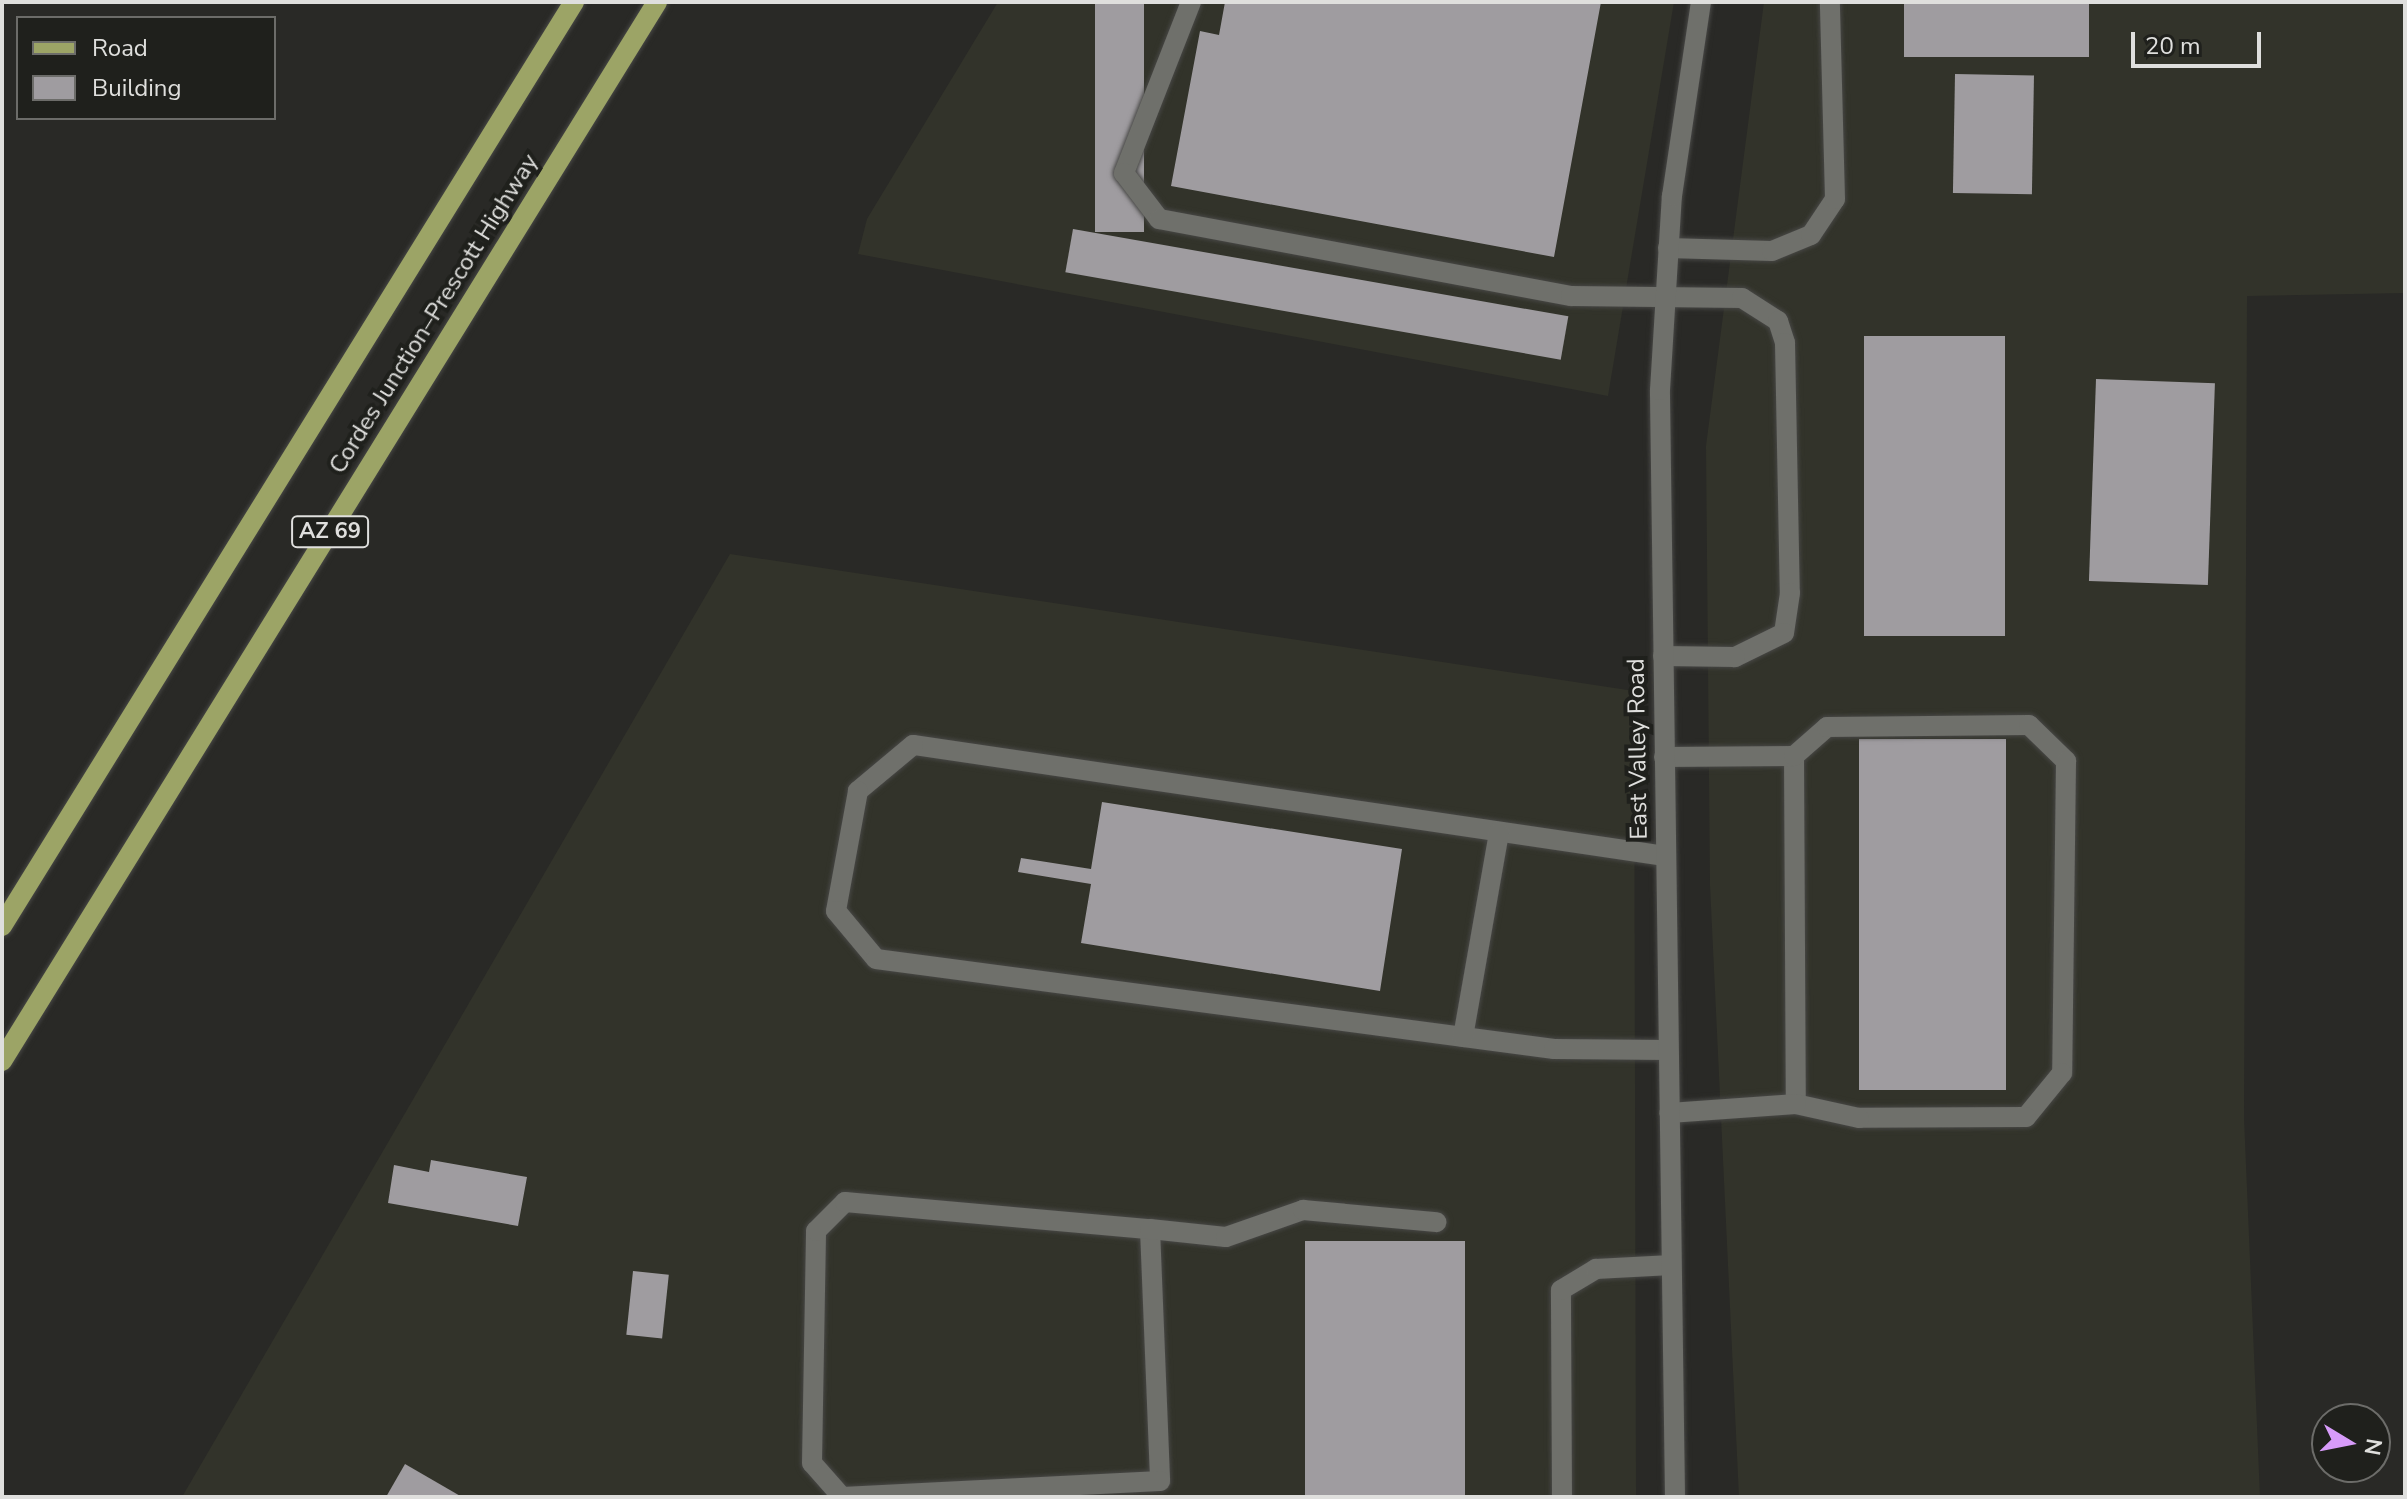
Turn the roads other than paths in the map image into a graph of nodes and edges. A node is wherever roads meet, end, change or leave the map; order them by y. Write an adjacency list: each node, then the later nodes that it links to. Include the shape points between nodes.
1 (574, 2): 13 (main road, Cordes Junction–Prescott Highway / AZ 69)
2 (657, 2): 16 (main road, Cordes Junction–Prescott Highway / AZ 69)
3 (1191, 2): 7 (street, via 1124,173 1159,219 1571,296)
4 (1701, 2): 6 (street, East Valley Road)
5 (1830, 2): 6 (street, via 1835,199 1811,235 1772,251)
6 (1668, 248): 7 (street, East Valley Road)
7 (1665, 294): 8 (street, East Valley Road); 8 (street, via 1742,298 1778,321 1785,343 1790,593 1784,633 1763,648 1735,657)
8 (1663, 656): 10 (street, East Valley Road)
9 (1794, 756): 10 (street); 17 (street); 17 (street, via 1827,727 2029,725 2066,761 2062,1073 2026,1117 1859,1118)
10 (1664, 757): 12 (street, East Valley Road)
11 (1499, 832): 12 (street); 14 (street); 14 (street, via 913,745 858,791 836,911 876,959)
12 (1665, 856): 15 (street, East Valley Road)
13 (2, 926)
14 (1463, 1037): 15 (street, via 1554,1049)
15 (1668, 1050): 18 (street, East Valley Road)
16 (2, 1061)
17 (1796, 1104): 18 (street)
18 (1669, 1113): 21 (street, East Valley Road)
19 (1436, 1222): 20 (street, via 1303,1210 1226,1237)
20 (1150, 1229): 22 (street, via 1160,1481); 22 (street, via 845,1202 816,1231 812,1463 842,1497)
21 (1671, 1265): 23 (street, via 1596,1269 1561,1290); 24 (street, East Valley Road)
22 (1105, 1490)
23 (1562, 1497)
24 (1675, 1497)

